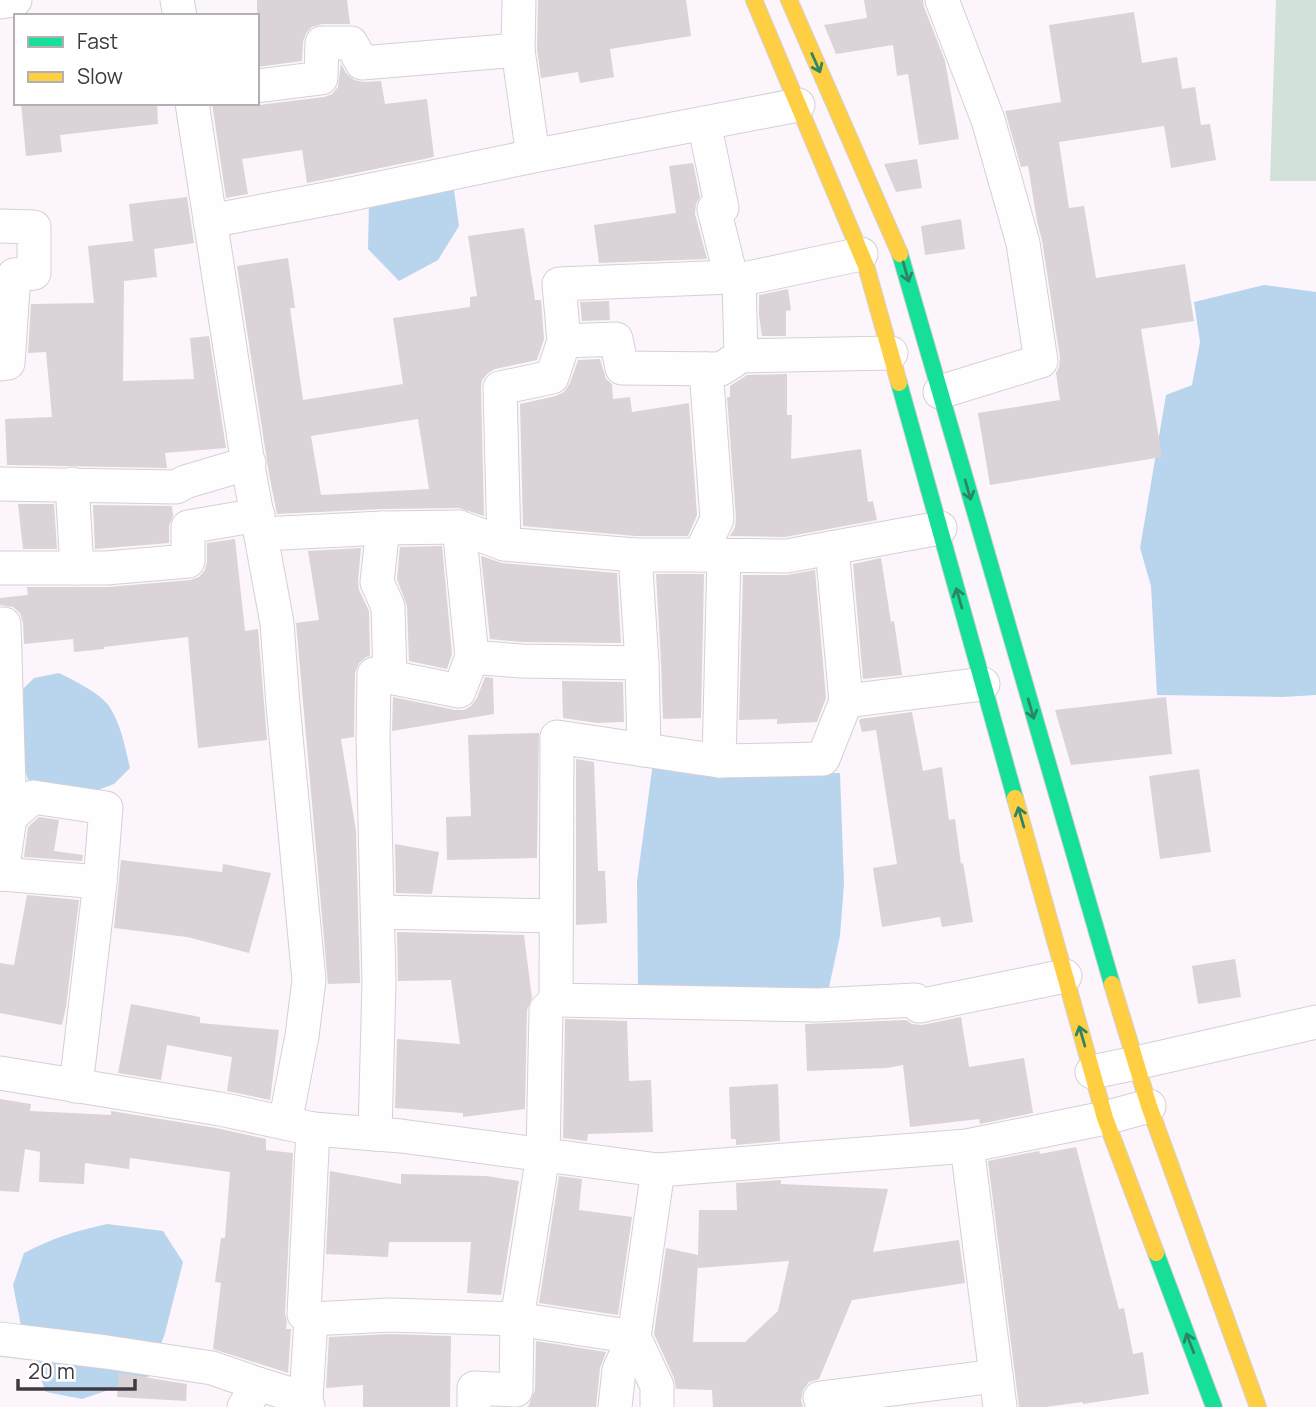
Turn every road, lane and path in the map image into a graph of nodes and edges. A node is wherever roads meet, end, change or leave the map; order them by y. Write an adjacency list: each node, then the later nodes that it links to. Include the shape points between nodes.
1 (15, 0): 6 (street)
2 (519, 0): 7 (street)
3 (754, 0): 10 (street)
4 (789, 0): 22 (street, one-way to 22, via 901,257)
5 (942, 0): 22 (street, via 988,120 1023,243 1041,361)
6 (0, 2)
7 (518, 50): 8 (street, via 362,63 351,43 322,43 321,78); 12 (street)
8 (259, 86)
9 (192, 105): 13 (street)
10 (798, 105): 11 (street); 15 (street)
11 (704, 123): 12 (street); 16 (street, via 722,208 714,209)
12 (533, 156): 13 (street)
13 (210, 221): 23 (street)
14 (0, 226): 20 (street, via 34,227 34,273 14,275 8,363)
15 (861, 254): 16 (street); 18 (street)
16 (735, 279): 17 (street, via 559,284); 19 (street)
17 (564, 341): 21 (street, via 616,339 622,368); 30 (street, via 552,377 500,388)
18 (891, 353): 19 (street); 29 (street)
19 (741, 356): 21 (street, via 720,369)
20 (0, 363)
21 (706, 369): 33 (street, via 717,519)
22 (940, 392): 52 (street, one-way to 52)
23 (249, 463): 25 (street, via 176,487); 26 (street)
24 (0, 484): 25 (street)
25 (72, 484): 35 (street)
26 (259, 524): 28 (street); 35 (street, via 188,527 188,561); 58 (street, via 277,623 309,980)
27 (459, 527): 28 (street); 30 (street); 37 (street)
28 (383, 528): 39 (street, via 377,582 388,607)
29 (940, 528): 31 (street); 40 (street, one-way to 29)
30 (504, 544): 32 (street)
31 (832, 548): 33 (street, via 788,556); 41 (street)
32 (635, 555): 33 (street); 38 (street)
33 (712, 555): 43 (street)
34 (0, 568): 35 (street)
35 (77, 568)
36 (0, 624): 44 (street, via 4,624)
37 (472, 657): 38 (street); 39 (street, via 459,691)
38 (642, 663): 42 (street)
39 (390, 677): 47 (street, via 374,674)
40 (984, 684): 41 (street); 49 (street, one-way to 40)
41 (846, 701): 43 (street, via 823,759)
42 (644, 750): 43 (street); 48 (street, via 557,737)
43 (719, 761)
44 (5, 817): 45 (street); 46 (street, via 33,797 106,808)
45 (1, 874): 46 (street)
46 (100, 882): 55 (street)
47 (378, 912): 48 (street); 59 (street)
48 (556, 916): 50 (street)
49 (1065, 976): 50 (street, via 919,1006 915,1000 817,1005); 53 (street, one-way to 49)
50 (556, 1000): 61 (street, via 546,1010)
51 (1316, 1022): 52 (street)
52 (1136, 1063): 53 (street); 56 (street)
53 (1092, 1072): 57 (street)
54 (0, 1073): 55 (street)
55 (76, 1086): 58 (street)
56 (1149, 1106): 57 (street); 75 (street)
57 (1105, 1118): 60 (street); 74 (street, one-way to 57)
58 (299, 1126): 59 (street); 63 (street, via 304,1314)
59 (375, 1134): 61 (street)
60 (967, 1146): 62 (street); 67 (street)
61 (543, 1155): 62 (street); 64 (street)
62 (658, 1170): 65 (street)
63 (311, 1319): 64 (street, via 390,1315); 70 (street)
64 (517, 1319): 65 (street); 71 (street, via 516,1390 474,1388)
65 (634, 1337): 72 (street, via 618,1370); 73 (street, via 657,1387)
66 (0, 1339): 68 (street, via 212,1368)
67 (998, 1392): 69 (street)
68 (251, 1396): 70 (street)
69 (820, 1398)
70 (307, 1403)
71 (474, 1407)
72 (615, 1407)
73 (657, 1407)
74 (1214, 1407)
75 (1258, 1407)

